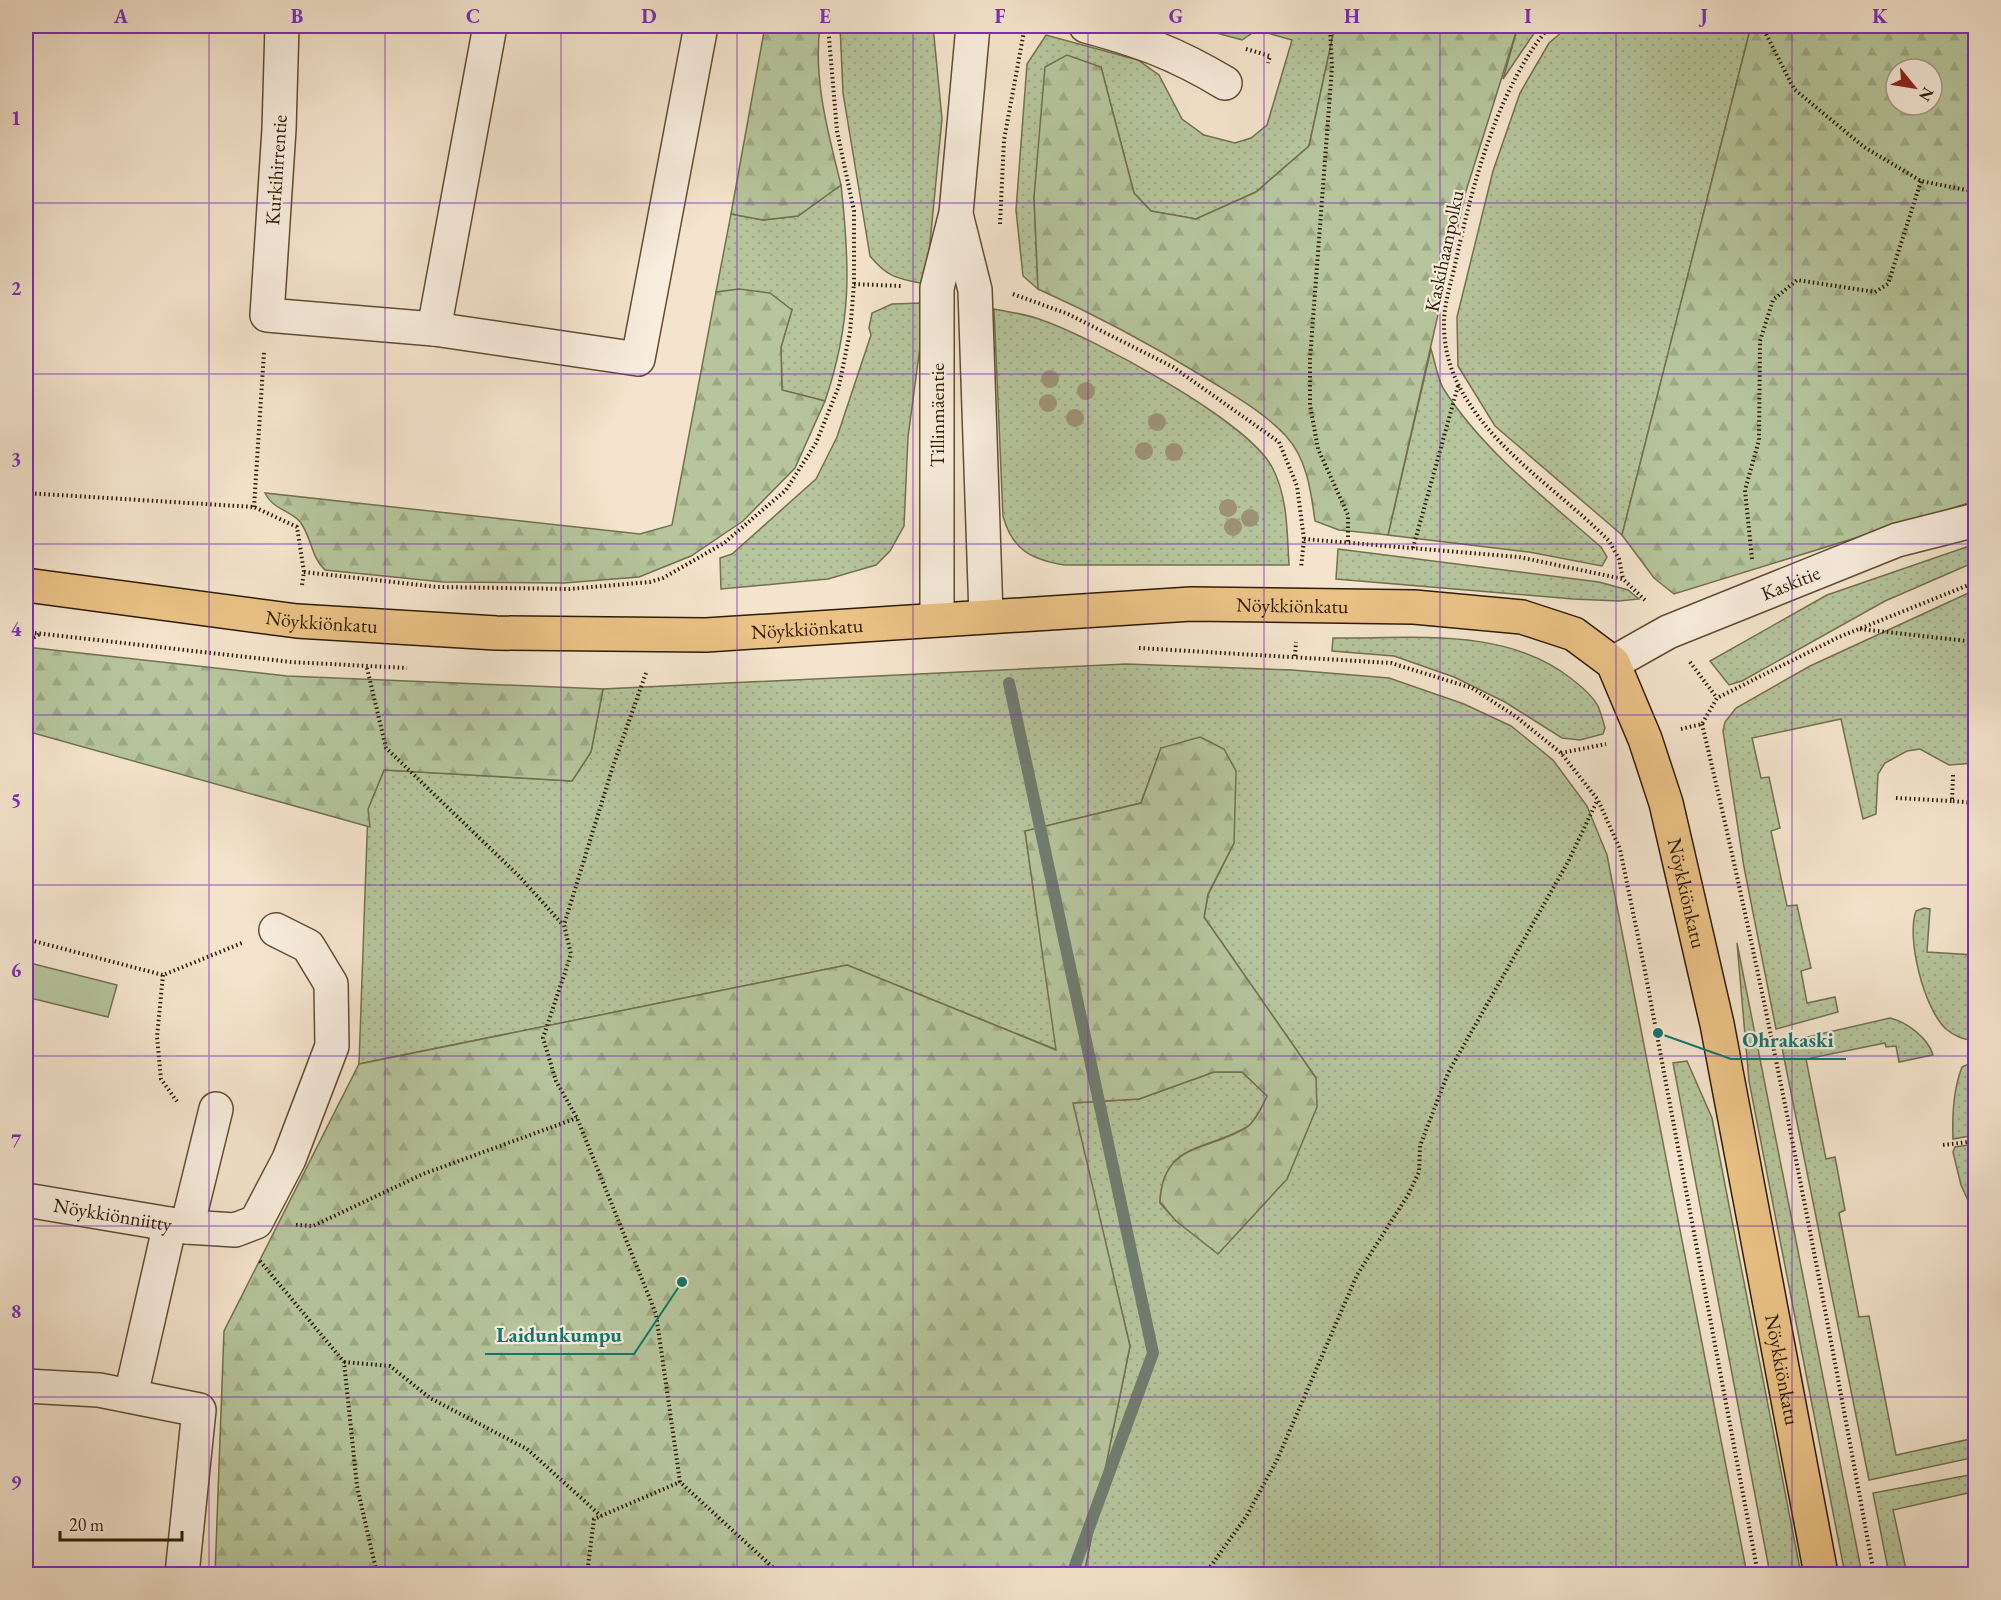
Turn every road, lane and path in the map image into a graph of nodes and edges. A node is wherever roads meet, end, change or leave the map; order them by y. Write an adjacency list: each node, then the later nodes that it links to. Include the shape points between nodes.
1 (282, 26): 19 (street, Kurkihirrentie)
2 (490, 26): 20 (street)
3 (701, 26): 20 (street, via 638,359)
4 (828, 26): 16 (path, via 837,131 854,211)
5 (973, 26): 14 (street, Tillinmäentie)
6 (1025, 26): 15 (path, via 1004,140)
7 (1086, 26): 11 (street, via 1151,44)
8 (1330, 26): 26 (path, via 1332,67 1310,348 1310,405 1318,449 1348,515)
9 (1550, 26): 21 (path, Kaskihaanpolku, via 1531,48 1510,89 1470,196 1444,320 1446,355)
10 (1762, 26): 12 (path, via 1794,90 1864,147)
11 (1225, 83)
12 (1921, 181): 13 (path); 32 (path, via 1888,284 1875,292 1797,280 1773,300 1760,340 1759,440 1744,490)
13 (1976, 192)
14 (956, 213): 33 (street, Tillinmäentie, via 975,291); 34 (street, Tillinmäentie, via 938,288)
15 (1000, 228)
16 (854, 284): 17 (path); 28 (path, via 850,332 839,386 816,443 786,490 724,543 663,578 569,589 470,588)
17 (905, 287)
18 (1010, 293): 25 (path, via 1068,314 1173,367 1279,442 1298,486)
19 (267, 315): 20 (street); 23 (path)
20 (434, 328)
21 (1458, 385): 27 (path); 29 (path, Kaskihaanpolku, via 1478,417 1514,456 1609,541 1619,559)
22 (26, 493): 23 (path)
23 (254, 507): 28 (path, via 297,527)
24 (1976, 520): 32 (street, Kaskitie, via 1897,540)
25 (1304, 539)
26 (1348, 542)
27 (1413, 548)
28 (304, 572): 35 (path)
29 (1623, 579)
30 (1976, 582): 36 (path)
31 (26, 585): 35 (main road, Nöykkiönkatu)
32 (1757, 596): 43 (street, Kaskitie, via 1668,632)
33 (986, 616): 34 (main road, Nöykkiönkatu); 43 (main road, Nöykkiönkatu, via 1191,604 1413,607 1522,617 1574,634)
34 (937, 619): 35 (main road, Nöykkiönkatu, via 706,634 496,633)
35 (297, 621): 42 (path)
36 (1859, 629): 40 (path); 49 (path, via 1717,698)
37 (26, 632): 38 (path)
38 (40, 634): 39 (path); 42 (path)
39 (26, 642)
40 (1976, 642)
41 (1137, 648): 52 (path, via 1391,663 1472,688)
42 (291, 662): 44 (path)
43 (1613, 663): 80 (main road, Nöykkiönkatu, via 1645,739 1666,803 1692,909)
44 (367, 668): 45 (path); 58 (path, via 386,748 520,877)
45 (413, 669)
46 (657, 672): 48 (path)
47 (634, 673): 48 (path)
48 (646, 673): 58 (path)
49 (1702, 724): 50 (path); 81 (path, via 1800,1179)
50 (1680, 730)
51 (1608, 744): 52 (path)
52 (1561, 753): 55 (path)
53 (1953, 775): 56 (path)
54 (1896, 798): 56 (path)
55 (1598, 800): 78 (path, via 1568,862 1448,1074 1420,1146 1419,1172 1357,1275 1277,1460 1246,1517); 79 (path, via 1620,849 1640,942)
56 (1952, 801): 57 (path)
57 (1976, 802)
58 (564, 925): 63 (path, via 571,954 543,1038 556,1081)
59 (276, 930): 61 (path); 68 (street, via 308,946 332,984 332,1046 289,1159)
60 (26, 939): 61 (path)
61 (163, 975): 62 (path, via 156,1037 161,1079 179,1104)
62 (214, 1117): 67 (street, Nöykkiönniitty)
63 (577, 1118): 68 (path, via 423,1173 314,1226); 72 (path, via 656,1314)
64 (1976, 1141): 65 (path)
65 (1943, 1145)
66 (26, 1200): 67 (street, Nöykkiönniitty)
67 (178, 1226): 68 (street); 71 (street)
68 (245, 1226): 69 (path)
69 (344, 1362): 73 (path, via 390,1366 430,1398 527,1449); 75 (path, via 357,1486)
70 (26, 1386): 71 (street)
71 (131, 1395): 74 (street, via 199,1410)
72 (680, 1482): 73 (path); 77 (path)
73 (601, 1516): 76 (path, via 594,1519)
74 (182, 1575)
75 (377, 1575)
76 (587, 1575)
77 (780, 1575)
78 (1205, 1575)
79 (1758, 1575)
80 (1821, 1575)
81 (1874, 1575)

